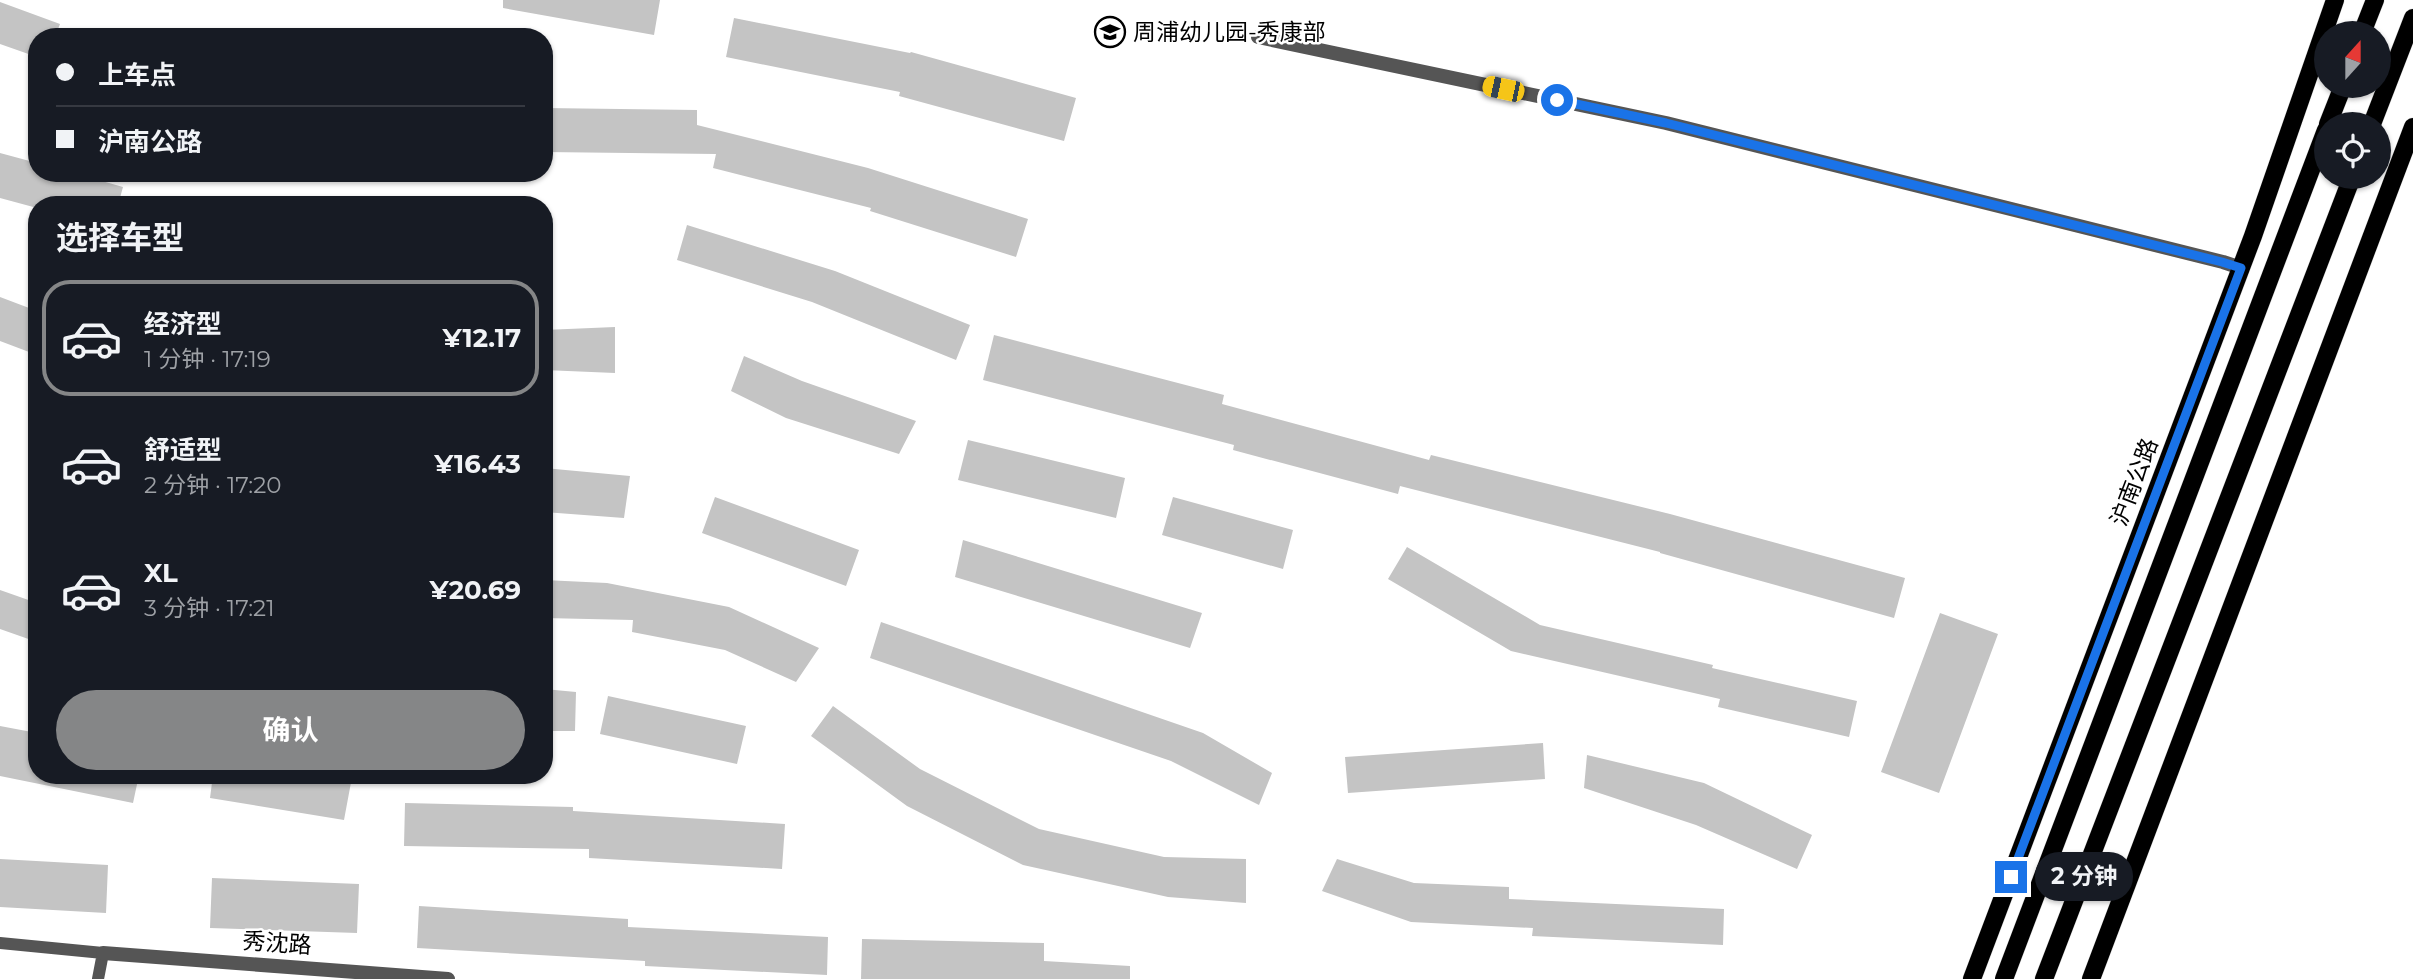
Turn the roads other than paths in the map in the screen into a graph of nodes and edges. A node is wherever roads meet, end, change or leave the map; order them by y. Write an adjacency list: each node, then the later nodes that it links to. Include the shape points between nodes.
1 (2335, 0): 10 (main road, 沪南公路)
2 (2375, 0): 4 (main road)
3 (2413, 18): 6 (main road)
4 (2367, 21)
5 (1258, 37): 10 (street, via 1666,123)
6 (2377, 112)
7 (2413, 127): 18 (main road)
8 (2314, 162): 16 (main road, bridge)
9 (2347, 189): 17 (main road)
10 (2241, 268): 15 (main road, 沪南公路)
11 (0, 943): 12 (lane)
12 (103, 953): 13 (lane); 14 (street, 秀沈路)
13 (98, 979)
14 (448, 979)
15 (1972, 979)
16 (2004, 979)
17 (2044, 979)
18 (2091, 979)

